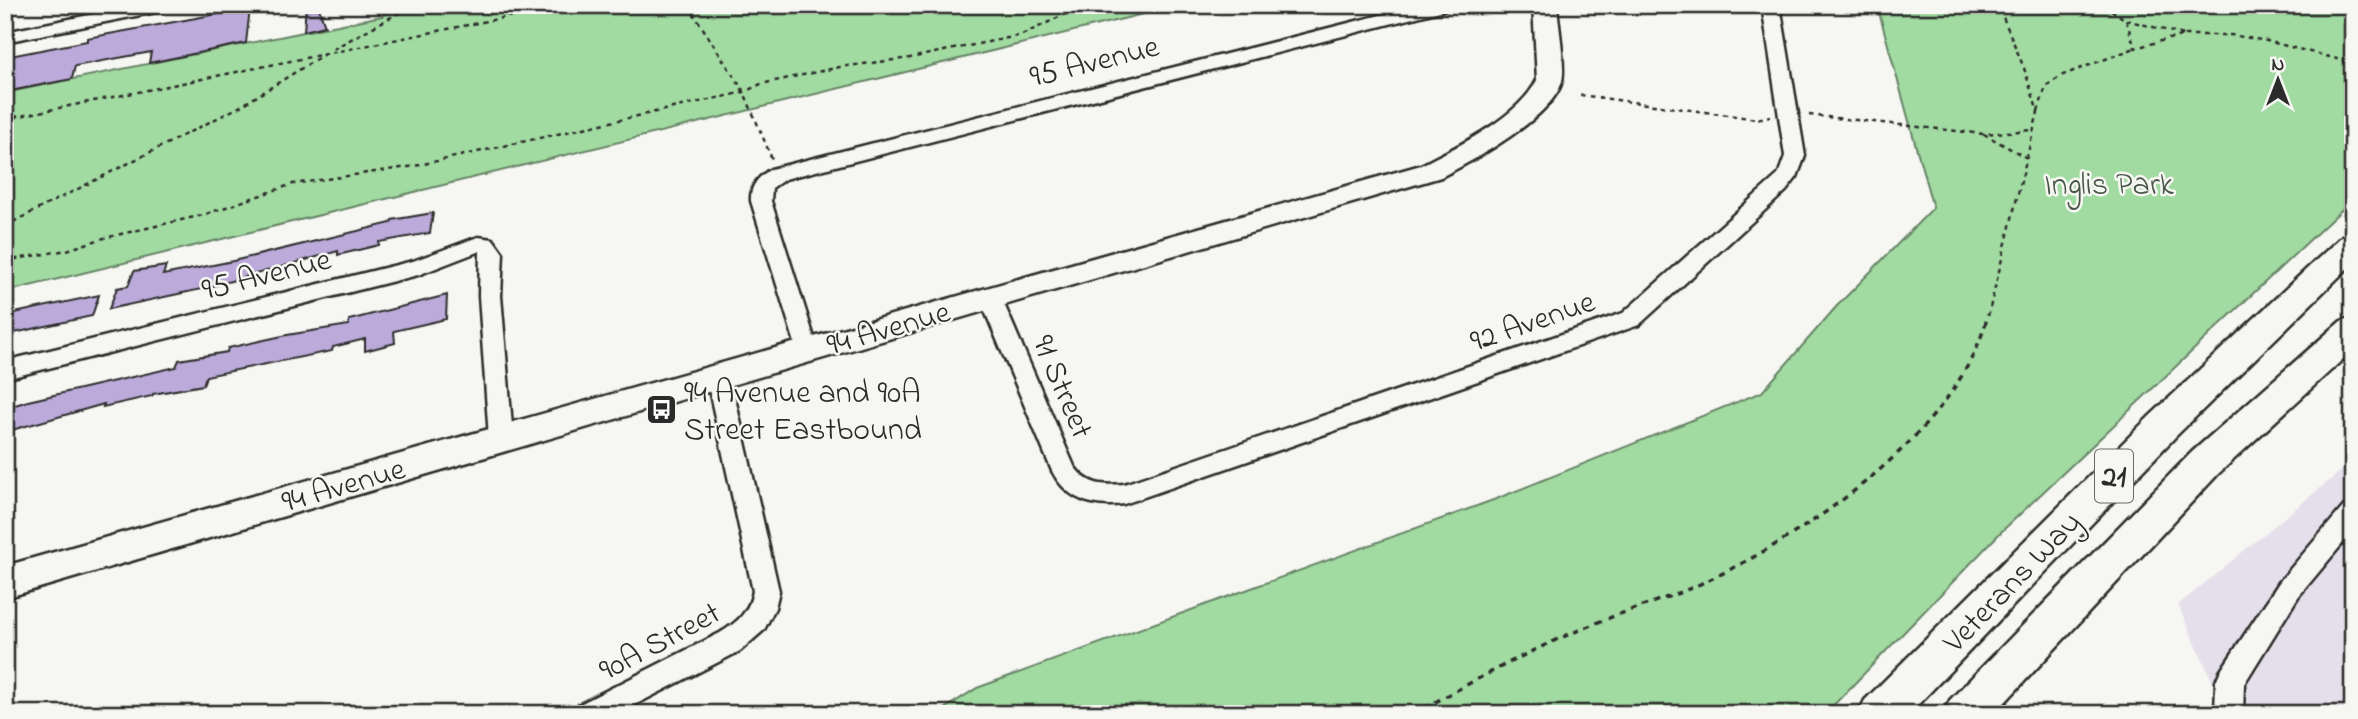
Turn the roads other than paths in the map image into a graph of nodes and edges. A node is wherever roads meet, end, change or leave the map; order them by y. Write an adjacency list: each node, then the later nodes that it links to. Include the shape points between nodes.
1 (166, 5): 5 (street)
2 (1442, 5): 6 (street, 95 Avenue)
3 (1545, 5): 8 (street, 94 Avenue, via 1550,80 1545,91 1518,116 1451,162 1407,179)
4 (1771, 5): 14 (street, 92 Avenue, via 1795,156 1787,177 1631,319 1124,494)
5 (5, 37)
6 (771, 178): 10 (street, via 760,193 761,201)
7 (2353, 244): 18 (main road, Veterans Way / 21, via 2162,426)
8 (990, 297): 10 (street, 94 Avenue); 14 (street, 91 Street, via 1064,471)
9 (2353, 330): 19 (main road, Veterans Way / 21, via 2205,463)
10 (807, 350): 12 (street, 94 Avenue)
11 (5, 370): 13 (street, 95 Avenue, via 418,267 488,244 492,249 490,296)
12 (718, 376): 13 (street, 94 Avenue); 17 (street, 90A Street, via 766,591 761,614 730,642)
13 (501, 438): 16 (street, 94 Avenue)
14 (1087, 494)
15 (2353, 513): 20 (street, via 2289,589 2230,681)
16 (5, 582)
17 (588, 714)
18 (1880, 714)
19 (1965, 714)
20 (2229, 714)

